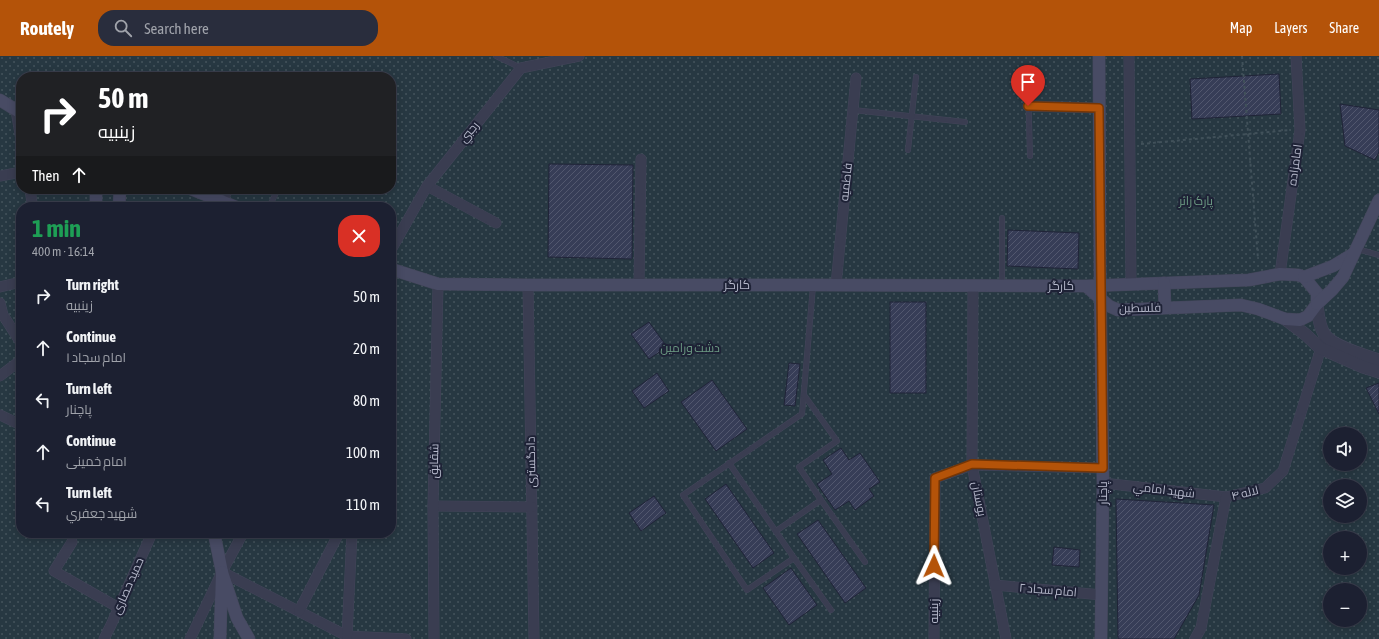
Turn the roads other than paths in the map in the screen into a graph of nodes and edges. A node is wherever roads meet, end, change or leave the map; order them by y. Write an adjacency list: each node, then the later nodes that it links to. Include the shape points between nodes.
1 (496, 56): 6 (lane)
2 (579, 56): 6 (street)
3 (1099, 56): 12 (main road, پاچنار)
4 (1129, 56): 37 (street)
5 (1296, 56): 32 (street, امامزاده, via 1300,130)
6 (521, 68): 22 (street, رجبي)
7 (856, 78): 13 (street, فاطميه)
8 (916, 78): 15 (lane)
9 (1028, 86): 11 (lane)
10 (0, 100): 14 (main road)
11 (1028, 106): 12 (street); 18 (lane)
12 (1099, 108): 45 (main road, پاچنار)
13 (853, 110): 15 (lane); 41 (street, فاطميه)
14 (16, 111)
15 (911, 116): 16 (lane); 17 (lane)
16 (965, 122)
17 (908, 150)
18 (1030, 156)
19 (641, 159): 39 (street)
20 (16, 173): 21 (street)
21 (0, 176)
22 (427, 186): 27 (street); 28 (street, رجبي)
23 (201, 194): 25 (main road)
24 (1379, 200): 29 (main road, فلسطین)
25 (217, 202)
26 (1002, 218): 43 (lane)
27 (496, 223)
28 (396, 241)
29 (1355, 251): 30 (lane); 33 (main road, فلسطین, via 1333,266); 49 (main road, فلسطین, via 1343,277)
30 (1379, 255)
31 (396, 271): 36 (main road, کارگر)
32 (1280, 274): 33 (main road, فلسطین); 35 (main road, فلسطین, via 1249,280)
33 (1304, 277): 49 (main road, via 1316,294)
34 (16, 283): 46 (street)
35 (1164, 283): 37 (main road, فلسطین); 50 (main road)
36 (438, 284): 38 (main road, کارگر); 70 (street, شقايق)
37 (1131, 284): 45 (main road, فلسطین)
38 (528, 285): 39 (main road, کارگر); 71 (street, دادگستری)
39 (639, 285): 40 (main road, کارگر)
40 (813, 285): 41 (main road, کارگر); 61 (lane)
41 (836, 285): 42 (main road, کارگر)
42 (973, 286): 43 (main road, کارگر); 65 (street, بوستان)
43 (1002, 286): 44 (main road, کارگر)
44 (1086, 286): 45 (main road, فلسطین); 47 (main road, فلسطین)
45 (1100, 286): 47 (main road, پاچنار)
46 (0, 287)
47 (1101, 298): 51 (main road, فلسطین, via 1108,306); 53 (main road, پاچنار)
48 (0, 303): 54 (street, via 3,315)
49 (1317, 304): 52 (main road, فلسطین, via 1308,316 1300,320); 55 (street)
50 (1165, 307): 51 (main road, فلسطین); 52 (main road, فلسطین, via 1241,305)
51 (1118, 310): 53 (main road)
52 (1285, 319): 56 (street)
53 (1102, 327): 66 (main road, پاچنار)
54 (16, 334)
55 (1325, 335): 56 (street, لاله ۴); 57 (street, via 1341,347)
56 (1320, 348): 59 (street); 68 (street, لاله ۴, via 1283,471 1265,488)
57 (1379, 360)
58 (16, 364): 60 (street)
59 (1379, 372)
60 (0, 376)
61 (804, 395): 64 (lane, via 802,414); 69 (lane, via 837,442 799,467)
62 (0, 415): 63 (street)
63 (16, 423)
64 (729, 463): 72 (lane); 79 (lane, via 683,495 747,590)
65 (972, 464): 66 (street); 82 (street, بوستان); 95 (street, زينبيه, via 935,478)
66 (1103, 468): 67 (main road, پاچنار)
67 (1103, 483): 68 (street, شهيد امامي); 83 (main road, پاچنار)
68 (1226, 498): 98 (street, لاله ۴, via 1200,628)
69 (821, 500): 72 (lane); 80 (lane)
70 (433, 506): 71 (street); 93 (street, شقايق)
71 (532, 507): 94 (street, دادگستری)
72 (776, 531): 79 (lane)
73 (150, 538): 84 (street, حمید حصاری)
74 (215, 538): 81 (main road)
75 (240, 538): 81 (street)
76 (336, 538): 86 (street)
77 (352, 538): 87 (street)
78 (72, 542): 84 (street, via 54,571)
79 (794, 558): 85 (lane)
80 (865, 562)
81 (222, 572): 86 (street); 89 (street); 90 (main road); 91 (main road, via 237,618)
82 (995, 585): 83 (street, امام سجاد ۲); 96 (street, بوستان)
83 (1102, 595): 97 (main road, پاچنار)
84 (119, 608): 88 (street, حمید حصاری)
85 (831, 610)
86 (299, 611): 87 (street)
87 (347, 636): 92 (street)
88 (104, 639)
89 (190, 639)
90 (220, 639)
91 (249, 639)
92 (406, 639)
93 (434, 639)
94 (534, 639)
95 (934, 639)
96 (1006, 639)
97 (1101, 639)
98 (1195, 639)

